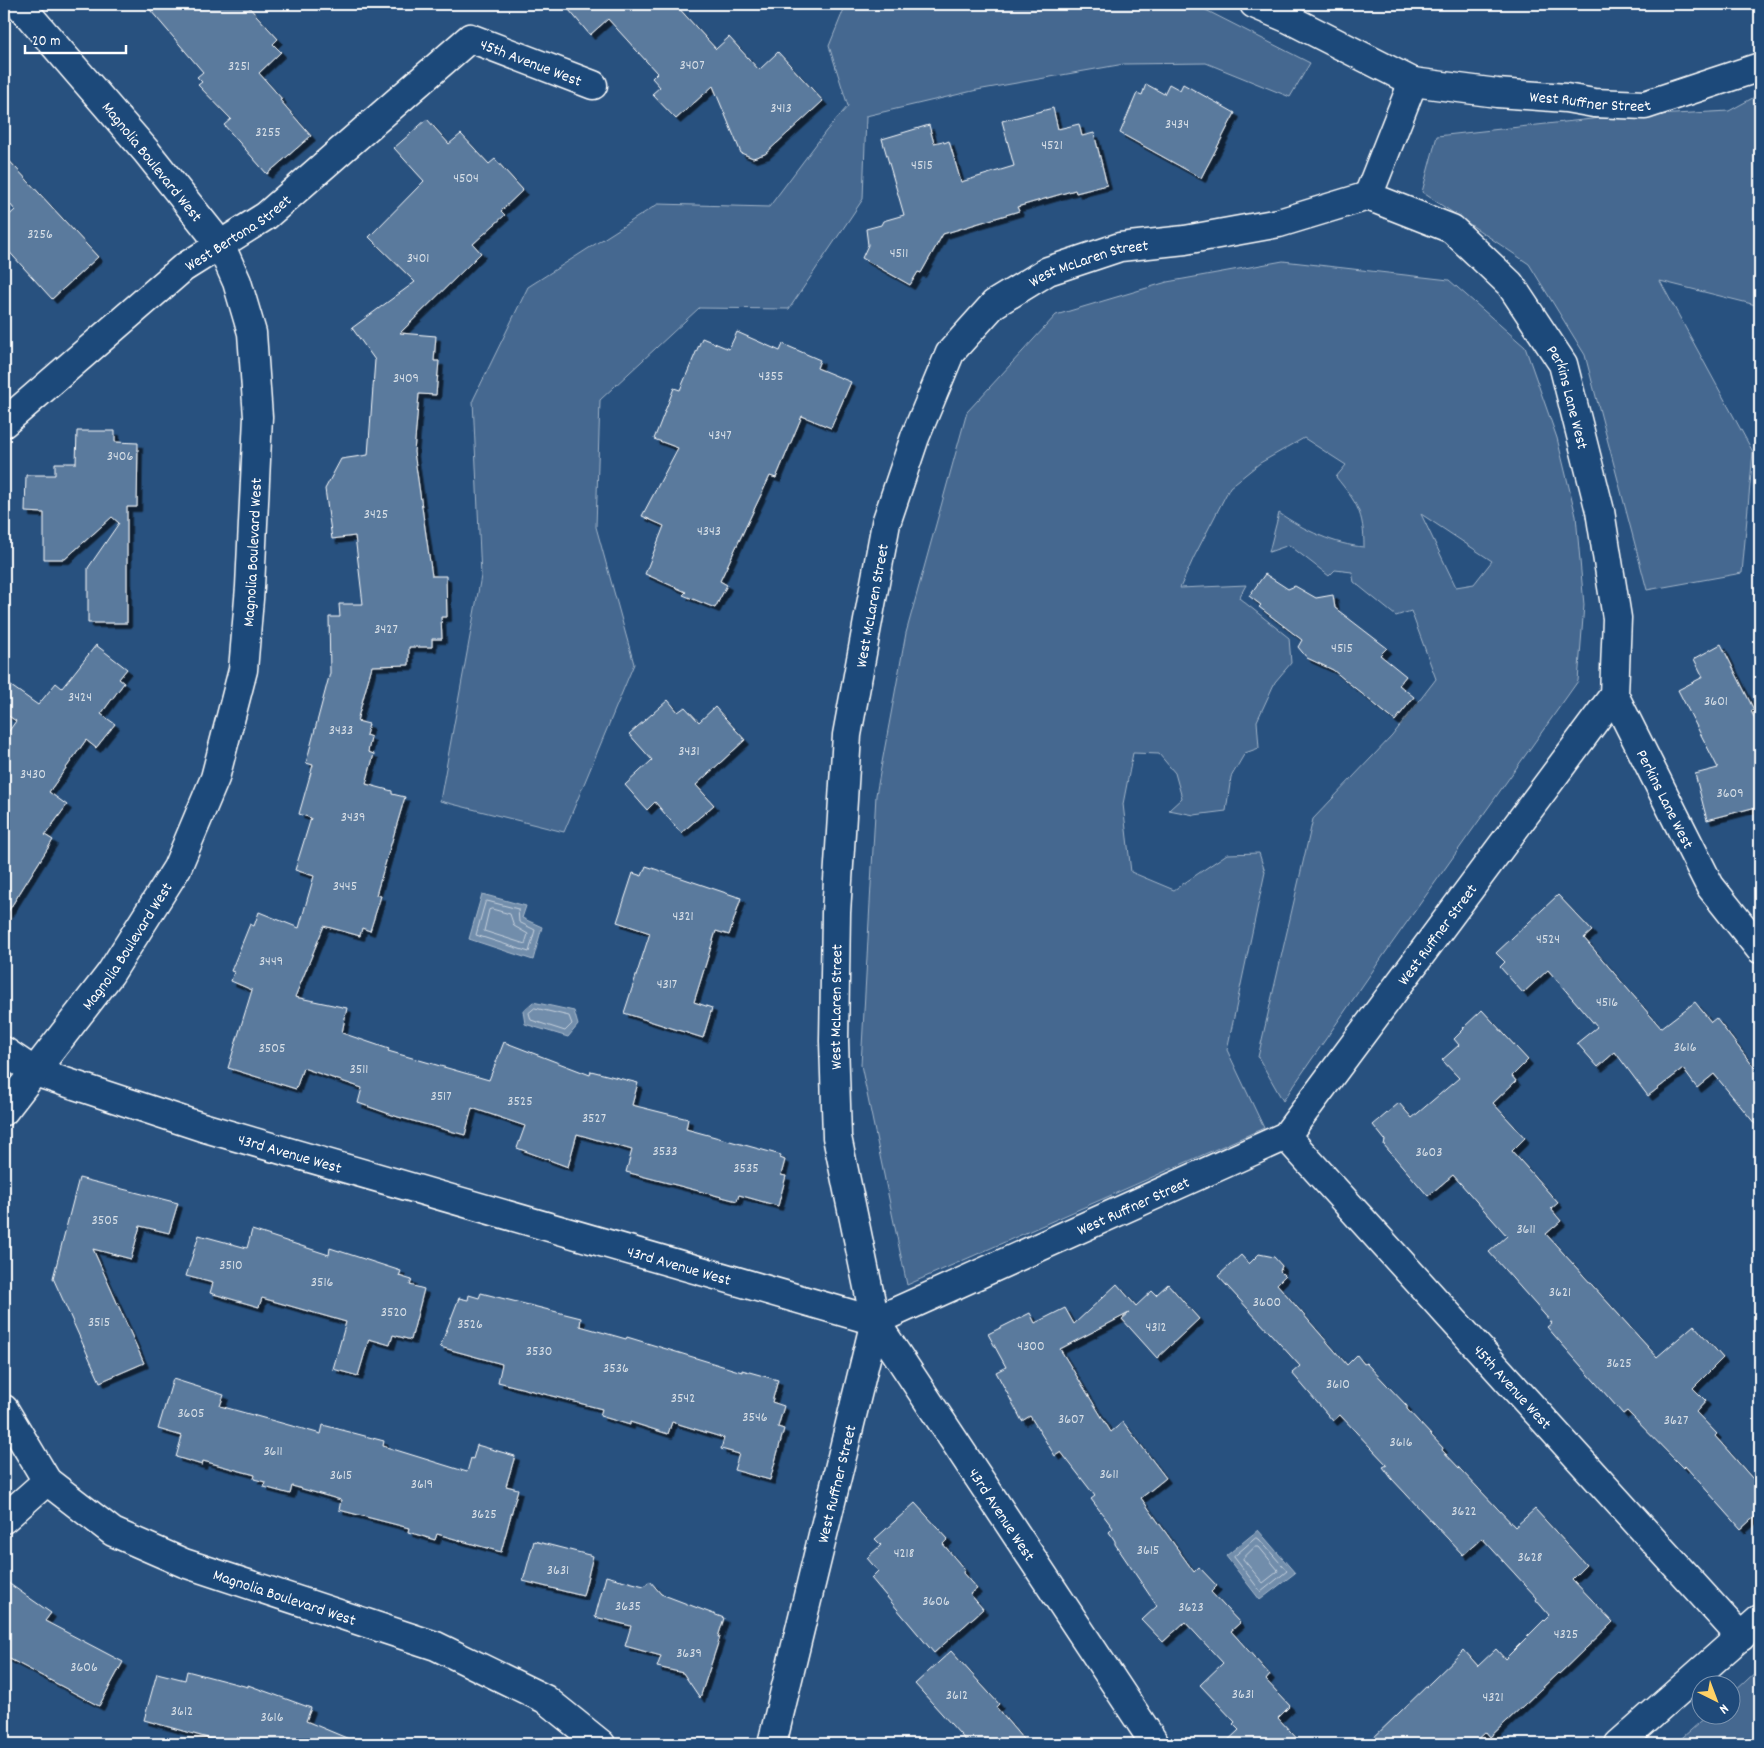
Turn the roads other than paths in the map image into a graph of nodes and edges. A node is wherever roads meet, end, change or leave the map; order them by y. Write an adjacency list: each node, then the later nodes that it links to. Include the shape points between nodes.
1 (19, 4): 8 (street, Magnolia Boulevard West, via 146,151)
2 (1254, 4): 5 (street)
3 (470, 38): 6 (street, 45th Avenue West); 8 (street, West Bertona Street, via 266,216)
4 (1760, 67): 5 (street, West Ruffner Street, via 1645,105 1496,94)
5 (1413, 82): 7 (street)
6 (593, 85)
7 (1368, 196): 10 (street, Perkins Lane West, via 1452,229 1510,284 1563,364 1600,511 1617,618); 16 (street, West McLaren Street, via 1279,223 1185,240 1120,247 1048,271 994,304 950,353 915,437 886,523 847,735 836,922 834,1040 837,1137)
8 (220, 244): 9 (street, West Bertona Street, via 183,268); 13 (street, Magnolia Boulevard West, via 237,282 252,333 258,417 243,670 215,778 177,868 110,974)
9 (4, 423)
10 (1614, 695): 11 (street, Perkins Lane West, via 1710,886); 15 (street, West Ruffner Street)
11 (1760, 949)
12 (4, 1051): 13 (street, 43rd Avenue West)
13 (35, 1072): 14 (street, Magnolia Boulevard West); 16 (street, 43rd Avenue West, via 202,1127)
14 (4, 1111)
15 (1286, 1136): 16 (street, West Ruffner Street); 20 (street, 45th Avenue West)
16 (875, 1321): 22 (street, West Ruffner Street); 23 (street, 43rd Avenue West)
17 (4, 1409): 18 (street, Magnolia Boulevard West)
18 (47, 1481): 19 (street); 21 (street, Magnolia Boulevard West, via 113,1532 184,1563 436,1646 545,1698)
19 (4, 1519)
20 (1750, 1628): 24 (street)
21 (601, 1744)
22 (772, 1744)
23 (1155, 1744)
24 (1619, 1744)

